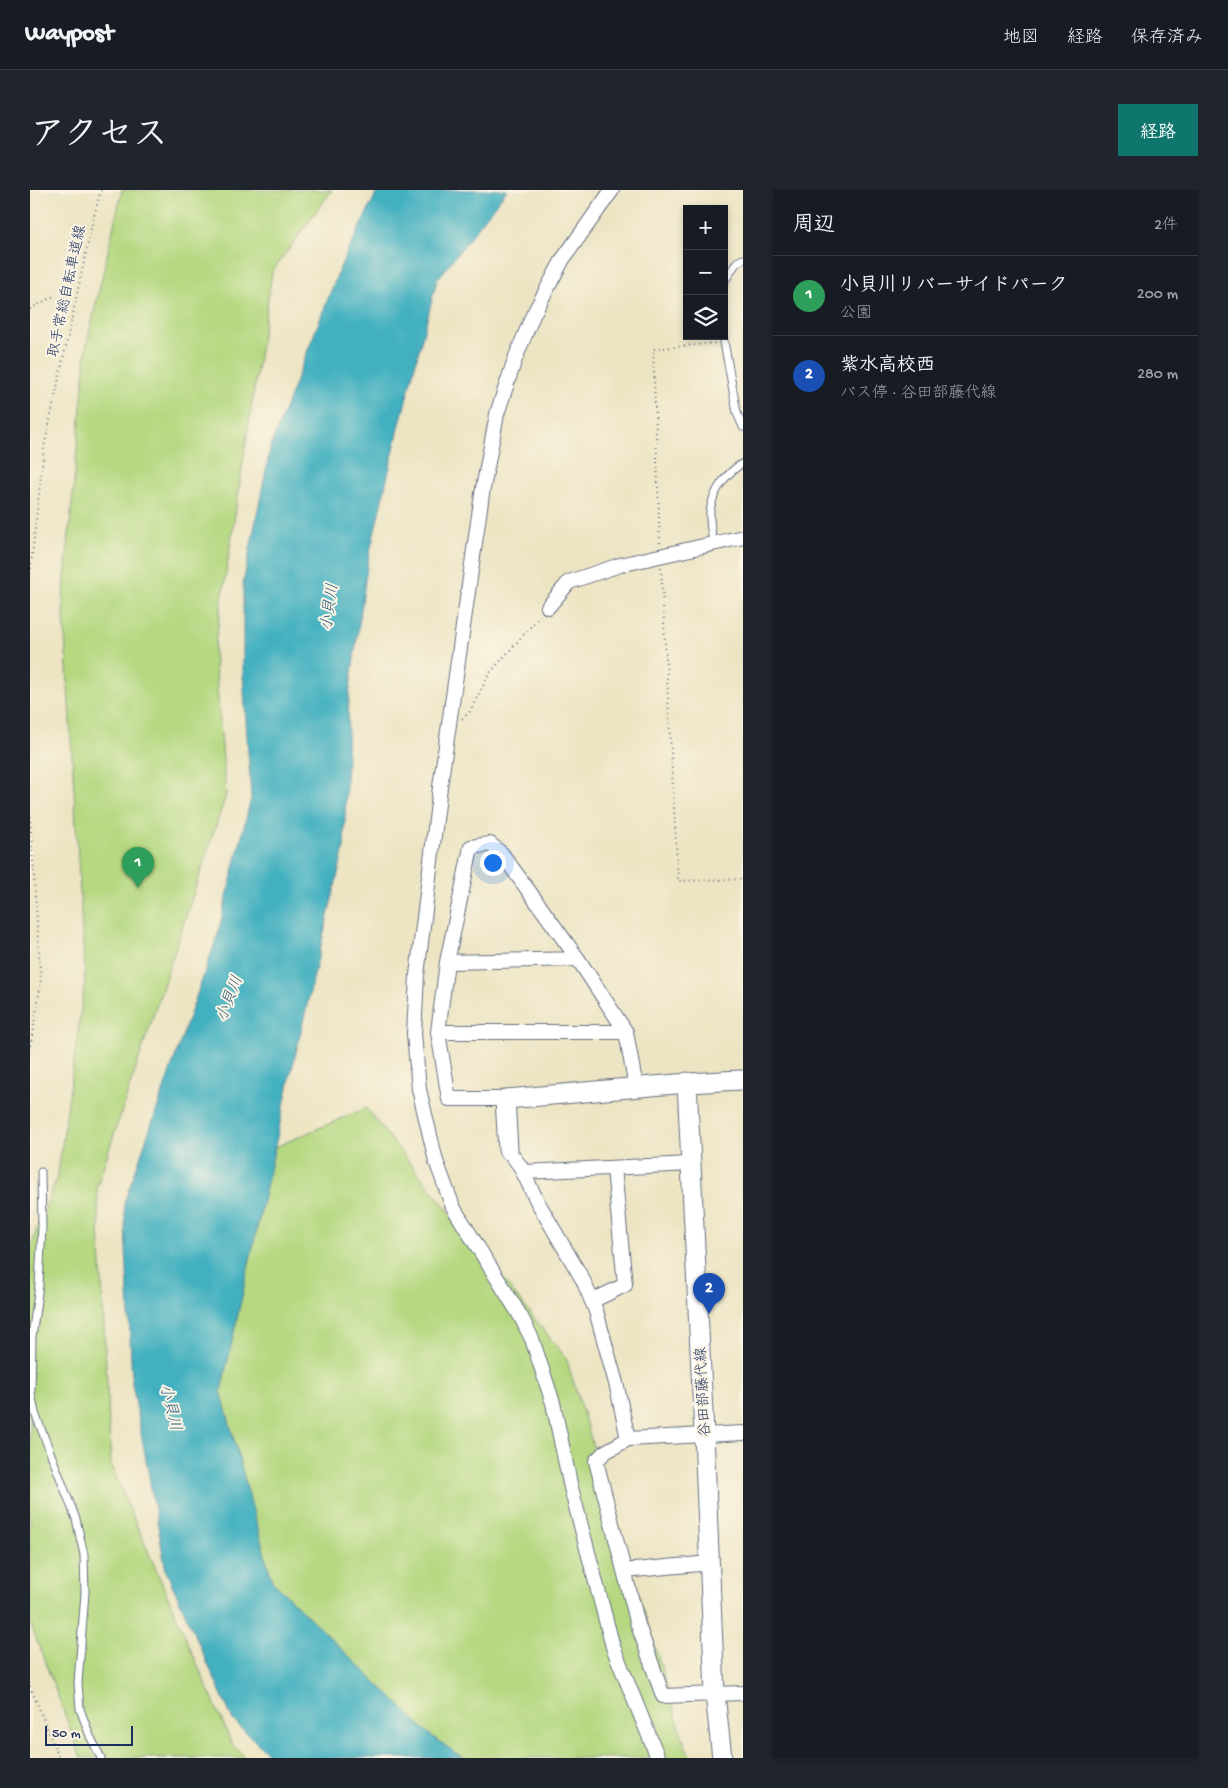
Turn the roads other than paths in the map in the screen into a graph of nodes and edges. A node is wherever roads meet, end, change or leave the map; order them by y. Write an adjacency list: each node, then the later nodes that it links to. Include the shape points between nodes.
1 (612, 190): 32 (street, via 564,259 533,314 497,414 474,547 440,787 416,975 414,1034 419,1089 436,1161 453,1207 532,1339 553,1403 571,1488 613,1647)
2 (743, 259): 3 (lane)
3 (728, 276)
4 (724, 340): 5 (lane, via 737,413)
5 (743, 427)
6 (743, 463): 8 (lane, via 733,469 715,491 710,512)
7 (743, 536): 8 (street)
8 (713, 544): 9 (street, via 620,565 569,582)
9 (548, 606)
10 (578, 958): 11 (street); 11 (street, via 502,854 490,844 471,847); 13 (street)
11 (447, 962): 12 (street)
12 (438, 1032): 13 (street); 17 (street, via 449,1099)
13 (626, 1032): 16 (street)
14 (743, 1080): 15 (main road)
15 (687, 1082): 16 (main road); 19 (main road, 谷田部藤代線)
16 (636, 1088): 17 (main road)
17 (505, 1099): 18 (main road)
18 (508, 1150): 22 (street)
19 (691, 1164): 20 (street); 25 (main road, 谷田部藤代線)
20 (614, 1168): 22 (street); 23 (street, via 626,1285)
21 (41, 1172): 31 (lane, via 42,1227 32,1338 31,1393 35,1413 76,1520 84,1555 79,1701)
22 (524, 1172): 23 (street)
23 (592, 1301): 26 (street, via 617,1387)
24 (743, 1433): 25 (street)
25 (704, 1434): 26 (street); 27 (main road, 谷田部藤代線)
26 (628, 1440): 28 (street, via 605,1452 596,1461)
27 (710, 1563): 28 (street); 30 (main road, 谷田部藤代線)
28 (624, 1571): 30 (street, via 662,1696)
29 (743, 1693): 30 (street)
30 (715, 1694): 33 (main road, 谷田部藤代線)
31 (101, 1758)
32 (658, 1758)
33 (722, 1758)

